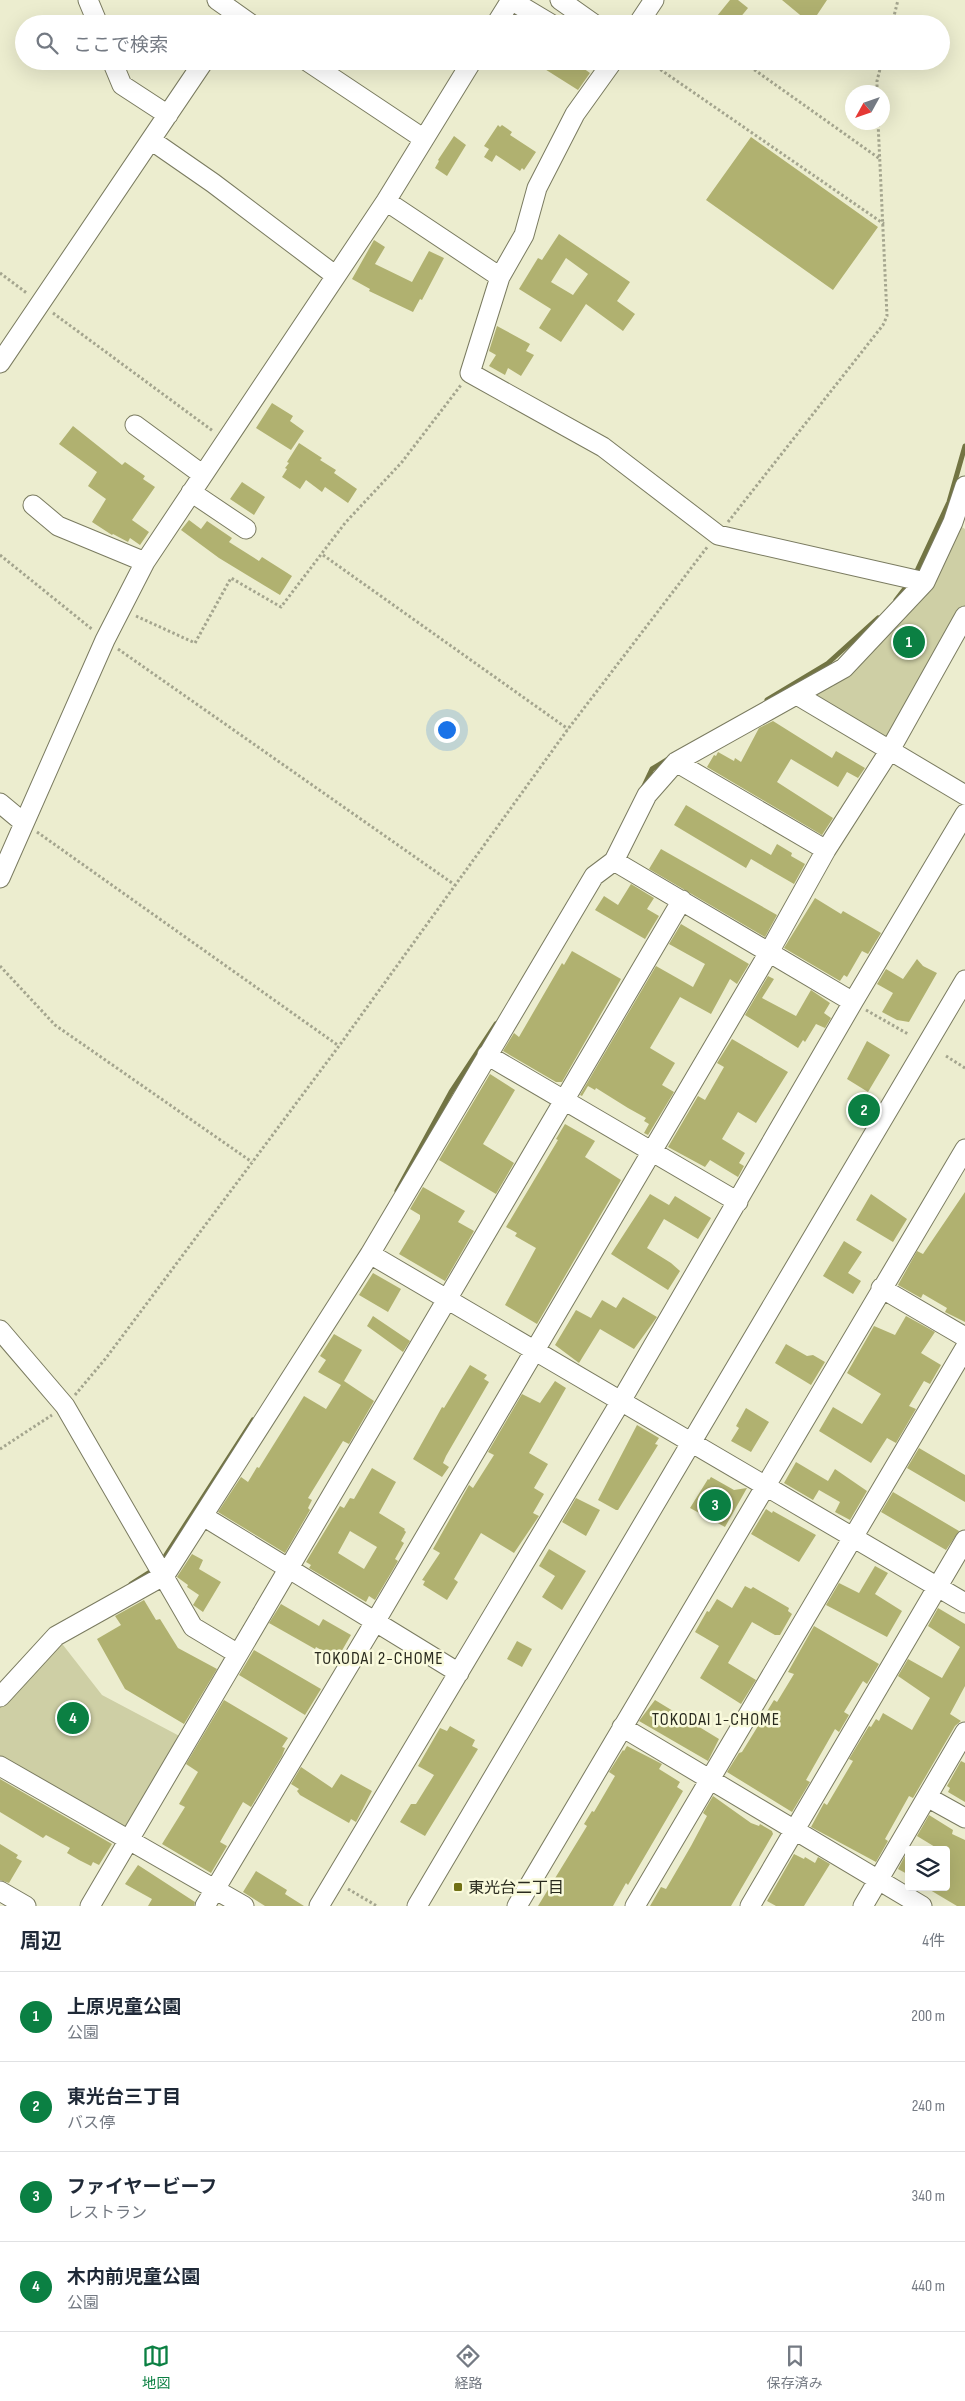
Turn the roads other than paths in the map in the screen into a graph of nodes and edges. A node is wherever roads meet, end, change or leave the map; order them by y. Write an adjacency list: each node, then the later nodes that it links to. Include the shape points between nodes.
1 (88, 0): 6 (street)
2 (217, 0): 7 (street)
3 (511, 0): 8 (street); 9 (street)
4 (560, 0): 10 (street)
5 (654, 0): 11 (street)
6 (94, 15)
7 (233, 15)
8 (502, 15)
9 (536, 15)
10 (581, 15)
11 (644, 15)
12 (116, 70): 17 (street, via 122,85)
13 (198, 70): 17 (street)
14 (320, 70): 18 (street)
15 (466, 70): 18 (street)
16 (606, 70): 22 (street, via 575,114 537,188 524,235)
17 (168, 115): 19 (street)
18 (424, 139): 20 (street)
19 (151, 140): 21 (street); 23 (street)
20 (386, 201): 21 (street); 22 (street)
21 (336, 276): 25 (street)
22 (500, 277): 32 (street, via 470,373 603,447 718,535)
23 (0, 364)
24 (135, 425): 25 (street)
25 (203, 475): 27 (street)
26 (965, 486): 29 (street)
27 (191, 492): 30 (street); 31 (street)
28 (33, 505): 31 (street, via 58,526)
29 (959, 525): 32 (street)
30 (246, 529)
31 (145, 562): 40 (street, via 105,640)
32 (925, 582): 34 (street, via 844,668)
33 (965, 616): 35 (street)
34 (797, 695): 35 (street); 36 (street)
35 (890, 750): 37 (street); 41 (street)
36 (676, 762): 41 (street); 42 (street, via 647,795)
37 (965, 795)
38 (0, 804): 40 (street)
39 (965, 814): 47 (street)
40 (24, 823): 43 (street)
41 (826, 850): 45 (street)
42 (614, 861): 44 (street); 48 (street, via 594,876)
43 (0, 878)
44 (682, 900): 45 (street); 49 (street)
45 (768, 954): 47 (street); 51 (street)
46 (965, 980): 61 (street)
47 (852, 1002): 52 (street)
48 (487, 1055): 49 (street); 53 (street)
49 (564, 1100): 51 (street); 55 (street)
50 (965, 1149): 54 (street)
51 (651, 1150): 52 (street); 59 (street)
52 (738, 1202): 60 (street)
53 (370, 1254): 55 (street); 63 (street)
54 (881, 1288): 57 (street); 62 (street)
55 (446, 1298): 59 (street); 66 (street)
56 (0, 1330): 67 (street, via 66,1406)
57 (965, 1338)
58 (965, 1348): 64 (street)
59 (533, 1350): 60 (street); 70 (street)
60 (621, 1401): 61 (street); 72 (street)
61 (692, 1443): 62 (street); 90 (street)
62 (764, 1486): 64 (street); 74 (street)
63 (204, 1516): 66 (street); 67 (street)
64 (852, 1537): 68 (street); 77 (street)
65 (965, 1540): 68 (street)
66 (288, 1568): 70 (street); 71 (street)
67 (165, 1575): 71 (street, via 193,1627); 73 (street, via 56,1636)
68 (937, 1587): 69 (street); 80 (street)
69 (965, 1603)
70 (375, 1622): 72 (street); 83 (street)
71 (238, 1654): 81 (street)
72 (459, 1672): 89 (street)
73 (0, 1697)
74 (622, 1727): 77 (street); 91 (street)
75 (965, 1732): 78 (street)
76 (0, 1766): 81 (street)
77 (710, 1780): 80 (street); 92 (street)
78 (927, 1797): 79 (street); 82 (street)
79 (965, 1818)
80 (795, 1830): 82 (street); 93 (street)
81 (128, 1840): 83 (street); 86 (street)
82 (878, 1880): 94 (street); 95 (street)
83 (215, 1888): 87 (street); 88 (street)
84 (0, 1891): 85 (street)
85 (26, 1906)
86 (90, 1906)
87 (205, 1906)
88 (244, 1906)
89 (319, 1906)
90 (417, 1906)
91 (517, 1906)
92 (635, 1906)
93 (750, 1906)
94 (863, 1906)
95 (922, 1906)

